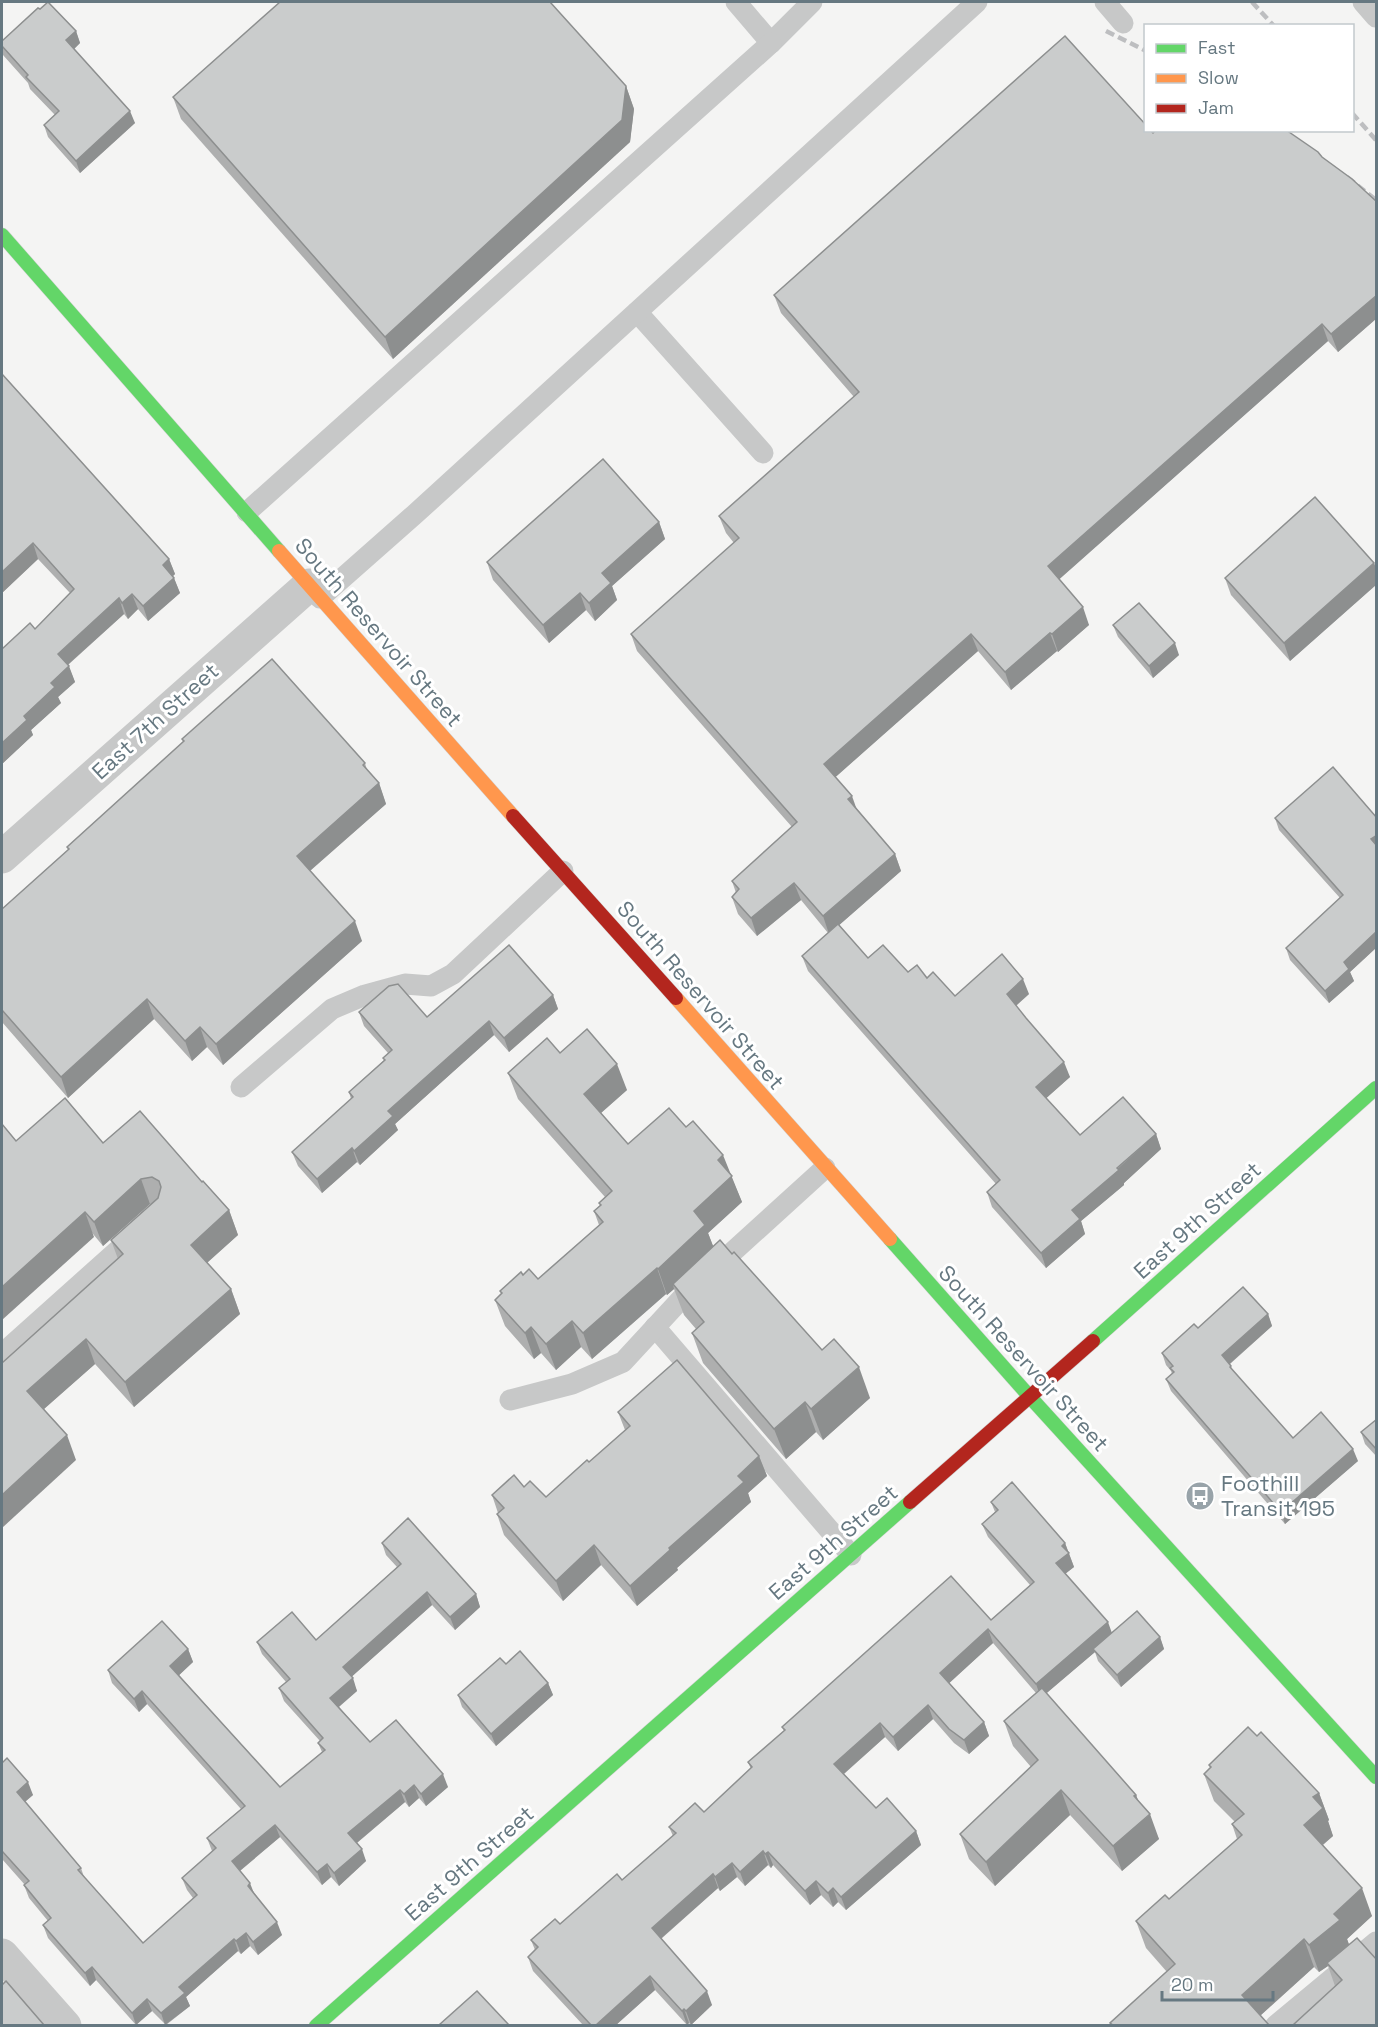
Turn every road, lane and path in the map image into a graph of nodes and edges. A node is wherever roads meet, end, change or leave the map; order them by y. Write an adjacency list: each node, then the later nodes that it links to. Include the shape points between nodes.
1 (736, 2): 8 (lane)
2 (812, 2): 8 (lane)
3 (977, 2): 10 (lane)
4 (1105, 2): 7 (lane)
5 (1363, 2): 6 (lane)
6 (1377, 17)
7 (1123, 23)
8 (771, 43): 12 (lane)
9 (2, 235): 12 (main road, South Reservoir Street)
10 (637, 312): 11 (lane); 13 (lane, via 414,515)
11 (763, 453)
12 (247, 512): 13 (main road, South Reservoir Street)
13 (314, 591): 14 (street, East 7th Street); 15 (main road, South Reservoir Street)
14 (2, 857)
15 (563, 871): 16 (lane, via 453,974 431,986 405,984 332,1009); 18 (main road, South Reservoir Street)
16 (241, 1087)
17 (1377, 1088): 22 (main road, East 9th Street)
18 (825, 1168): 20 (lane); 22 (main road, South Reservoir Street)
19 (149, 1222): 21 (lane)
20 (655, 1327): 23 (lane, via 623,1362 572,1384); 24 (lane)
21 (2, 1354)
22 (1030, 1397): 24 (main road, East 9th Street); 25 (main road, South Reservoir Street)
23 (510, 1400)
24 (851, 1555): 29 (main road, East 9th Street)
25 (1374, 1770)
26 (1377, 1942): 30 (lane)
27 (2, 1955): 28 (street)
28 (65, 2025)
29 (316, 2025)
30 (1275, 2025)

